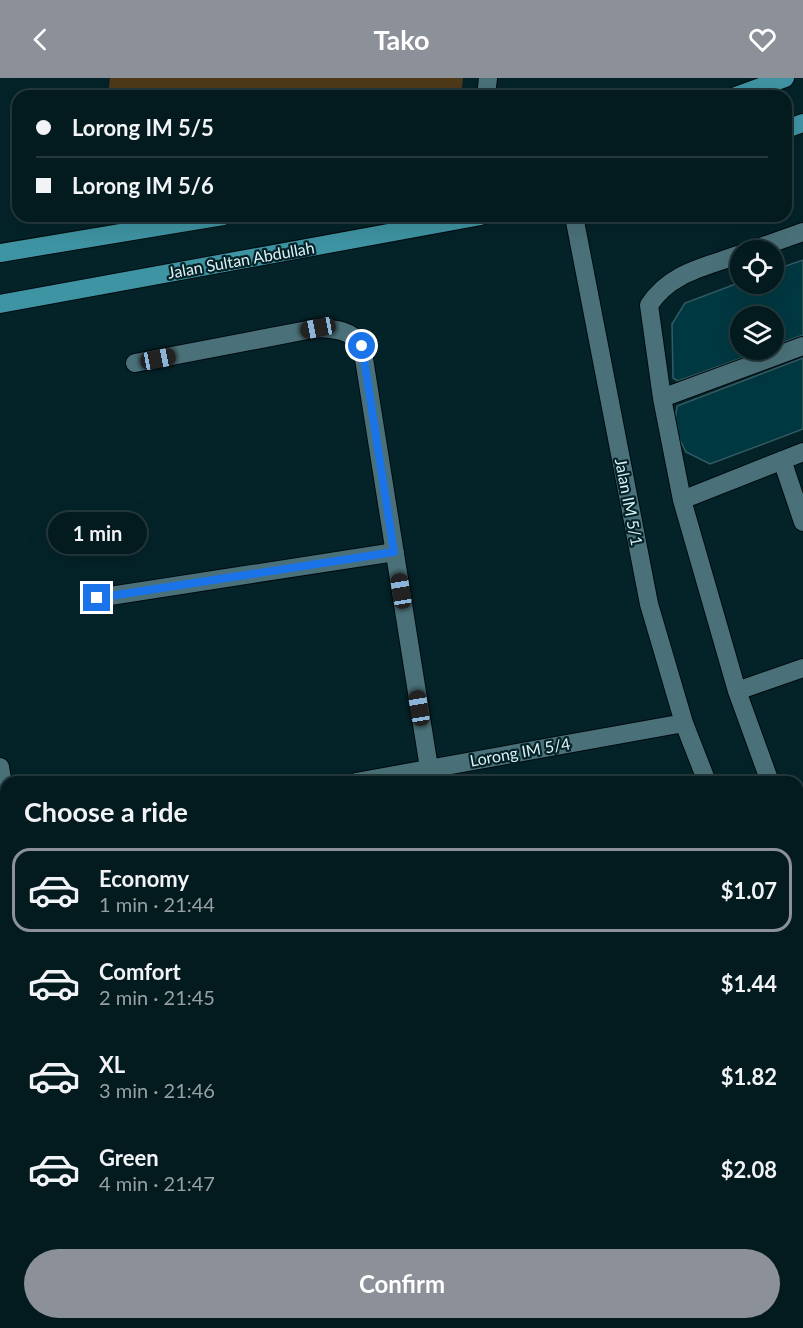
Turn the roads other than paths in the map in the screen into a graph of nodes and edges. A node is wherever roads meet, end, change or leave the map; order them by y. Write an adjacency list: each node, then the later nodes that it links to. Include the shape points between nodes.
1 (785, 78): 2 (main road)
2 (752, 90)
3 (187, 222): 8 (main road)
4 (448, 222): 10 (main road, Jalan Sultan Abdullah)
5 (575, 222): 24 (street, Jalan IM 5/1, via 649,604)
6 (803, 232): 7 (street)
7 (780, 240)
8 (0, 253)
9 (730, 258): 15 (street, via 676,278 658,291 649,305)
10 (26, 300): 11 (main road, Jalan Sultan Abdullah); 12 (main road)
11 (0, 304)
12 (0, 315)
13 (803, 346): 15 (street)
14 (135, 363): 20 (street, via 318,328 338,329 356,337 362,346)
15 (662, 398): 18 (street)
16 (803, 452): 17 (street)
17 (782, 460): 18 (street); 19 (street)
18 (682, 500): 23 (street)
19 (803, 522)
20 (394, 552): 21 (street); 25 (street)
21 (97, 598)
22 (803, 668): 23 (street)
23 (737, 691): 28 (street)
24 (684, 723): 25 (street, Lorong IM 5/4); 27 (street, Jalan IM 5/1)
25 (429, 768): 26 (street, Lorong IM 5/4)
26 (387, 776)
27 (705, 776)
28 (768, 776)

